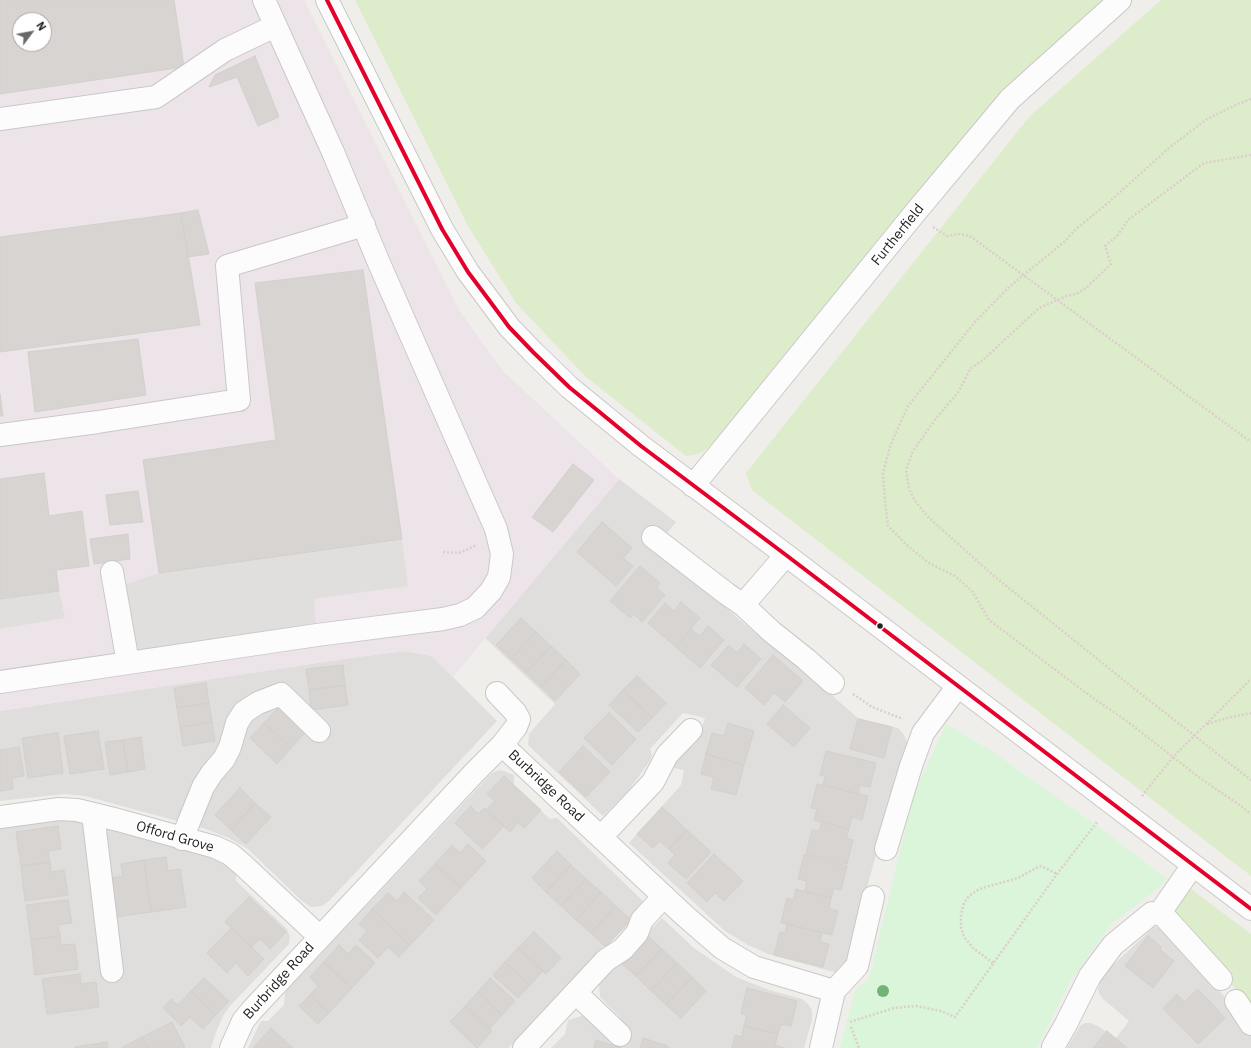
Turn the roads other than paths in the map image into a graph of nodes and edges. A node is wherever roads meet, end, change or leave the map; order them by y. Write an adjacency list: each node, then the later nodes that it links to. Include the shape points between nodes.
1 (264, 0): 4 (street)
2 (327, 0): 8 (street, via 442,230 468,272 509,327 570,387)
3 (1120, 0): 8 (street, Furtherfield, via 1010,99)
4 (275, 26): 5 (street, via 225,50 156,97); 6 (street)
5 (0, 119)
6 (364, 225): 7 (street, via 227,266 239,400); 13 (street, via 496,529 502,554 499,577 491,591 475,608 444,619)
7 (0, 435)
8 (693, 486): 10 (street)
9 (653, 537): 12 (street)
10 (786, 555): 12 (street); 16 (street)
11 (112, 572): 13 (street)
12 (743, 605): 15 (street)
13 (128, 663): 14 (street)
14 (0, 682)
15 (833, 683)
16 (958, 686): 25 (street, via 923,733); 26 (street)
17 (497, 694): 20 (street, via 519,719)
18 (691, 730): 23 (street, via 668,755 653,782)
19 (318, 731): 24 (street, via 281,694 244,712 236,723 224,759 203,787)
20 (502, 745): 23 (street, Burbridge Road); 31 (street, Burbridge Road)
21 (93, 814): 22 (street, Offord Grove, via 77,810 59,810); 24 (street, Offord Grove); 32 (street)
22 (0, 817)
23 (601, 837): 27 (street, Burbridge Road)
24 (182, 839): 31 (street, Offord Grove, via 215,847 230,854)
25 (886, 850)
26 (1193, 865): 29 (street); 30 (street)
27 (664, 896): 34 (street, Burbridge Road, via 722,948 754,967); 35 (street, via 642,920 637,933 623,949 606,960)
28 (873, 897): 34 (street, via 857,966)
29 (1251, 909)
30 (1159, 914): 33 (street, via 1163,915); 39 (street, via 1152,913 1113,945 1090,976)
31 (320, 937): 40 (street, Burbridge Road, via 243,1021)
32 (112, 972)
33 (1221, 979)
34 (834, 991): 42 (street, via 840,1018)
35 (576, 993): 38 (street); 41 (street)
36 (1236, 1001): 37 (street)
37 (1251, 1024)
38 (620, 1035)
39 (1053, 1047)
40 (232, 1048)
41 (524, 1048)
42 (821, 1048)

